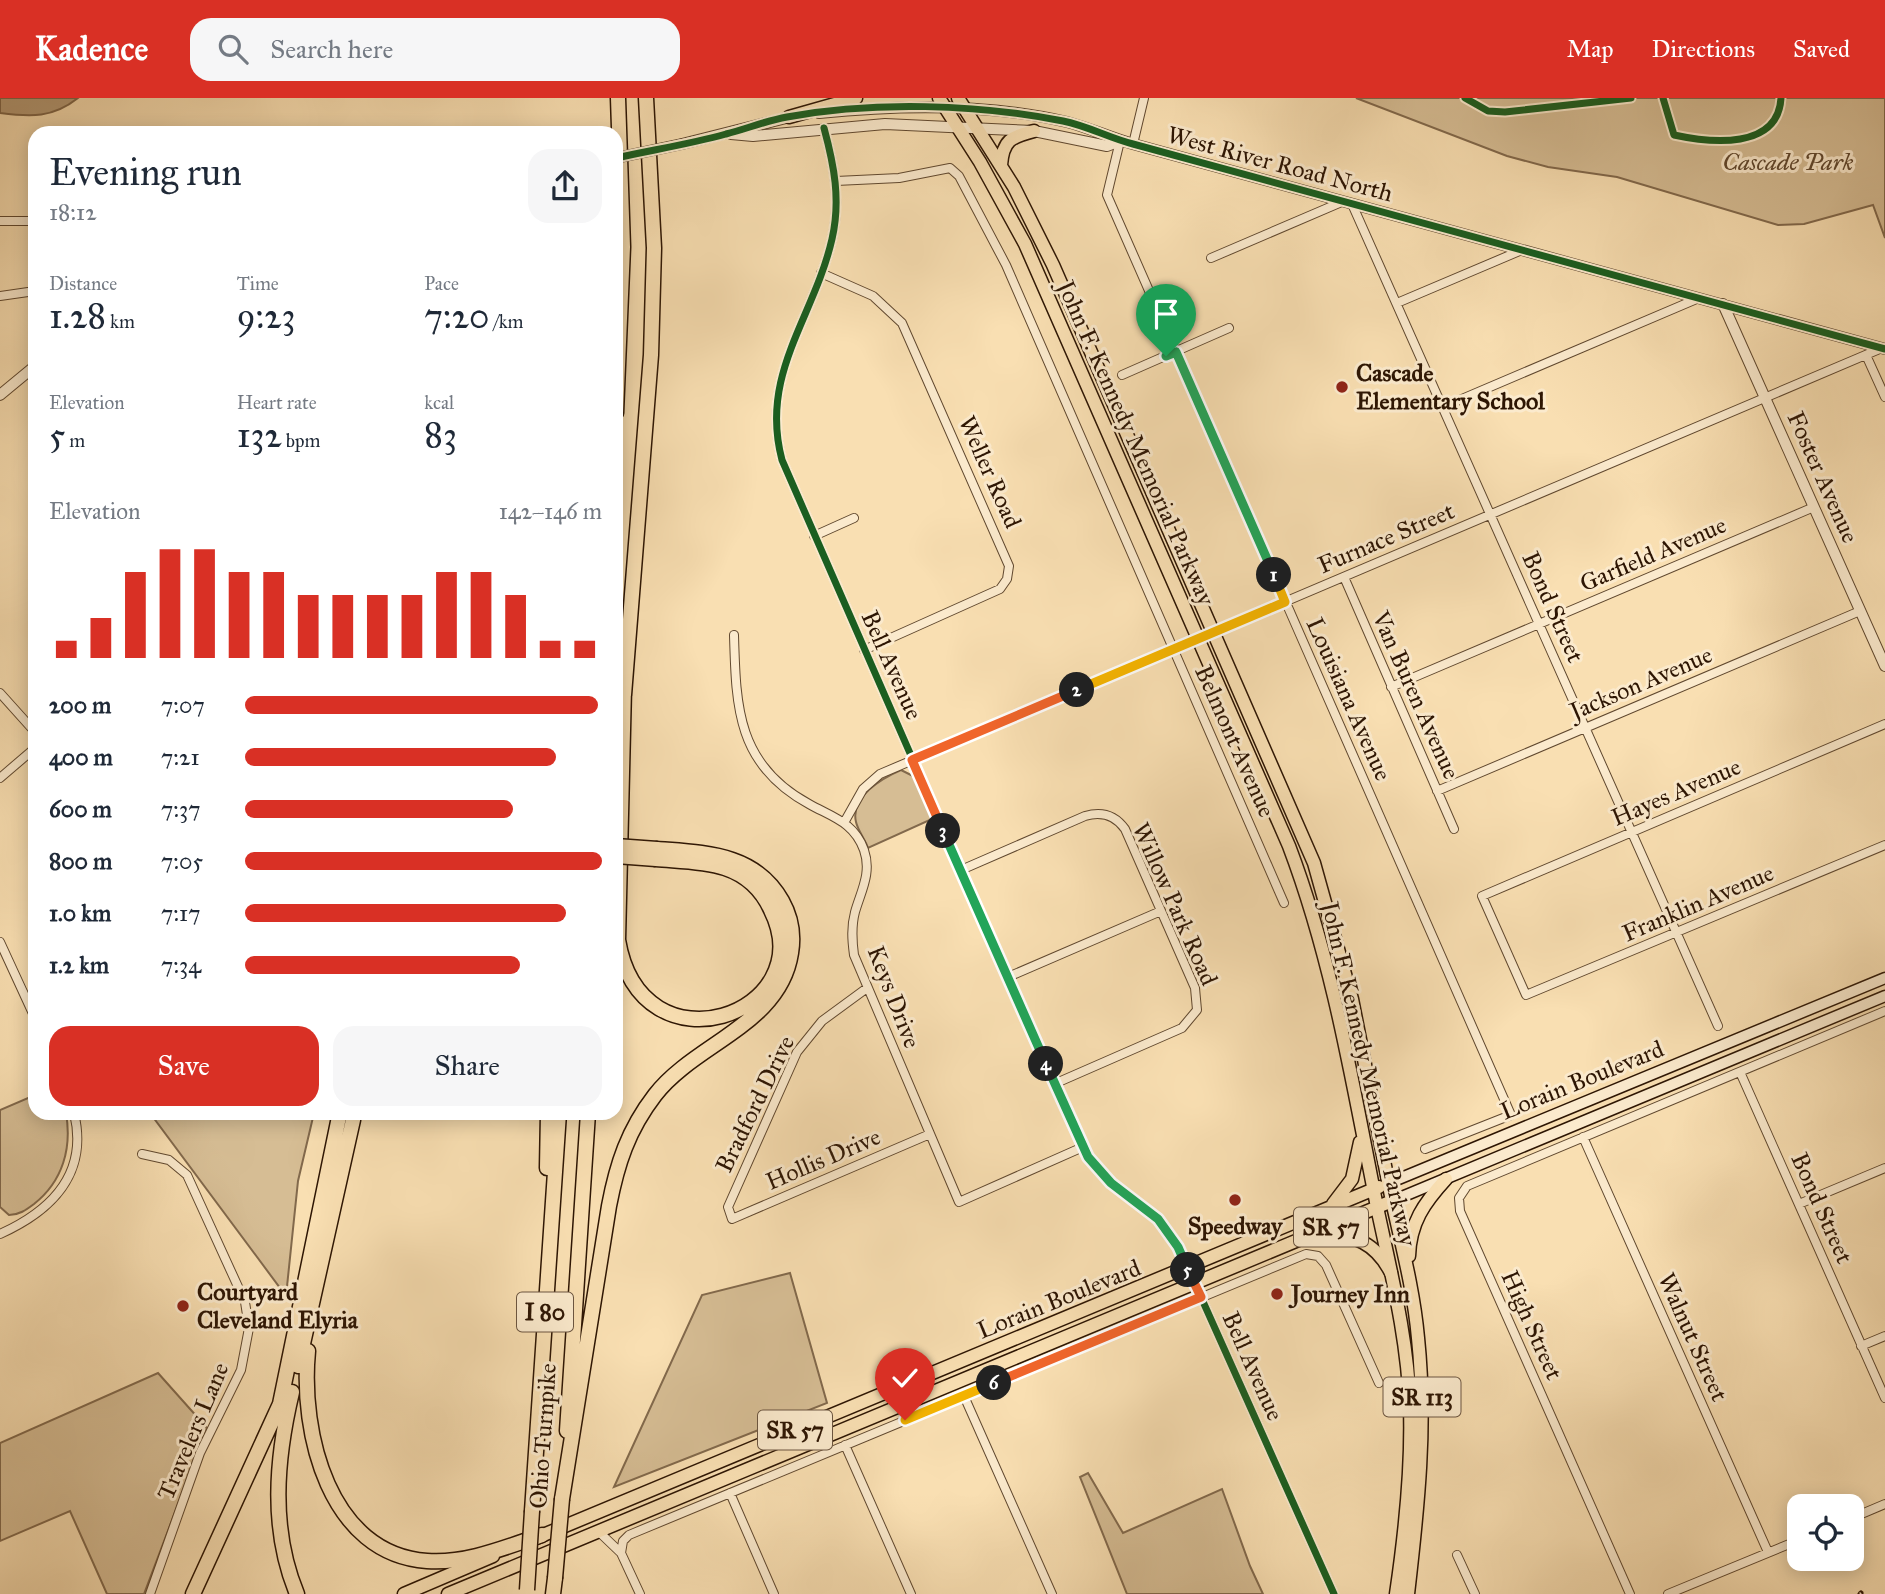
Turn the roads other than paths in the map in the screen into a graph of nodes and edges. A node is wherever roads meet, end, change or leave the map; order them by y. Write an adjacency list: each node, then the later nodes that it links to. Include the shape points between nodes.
1 (618, 98): 8 (highway)
2 (646, 98): 55 (highway, via 654,248 652,317)
3 (856, 98): 7 (main road)
4 (1144, 98): 15 (street)
5 (943, 103): 6 (street, West River Road North); 7 (street, West River Road North); 10 (main road, John F. Kennedy Memorial Parkway / SR 57)
6 (962, 104): 11 (main road, John F. Kennedy Memorial Parkway / SR 57); 14 (street, West River Road North, via 1064,121)
7 (789, 117): 13 (street, West River Road North)
8 (619, 126)
9 (824, 128): 10 (street, West River Road North, via 886,124); 13 (street, West River Road North, via 753,136); 18 (street, Bell Avenue)
10 (958, 128): 11 (street, West River Road North); 50 (main road, John F. Kennedy Memorial Parkway / SR 57, via 1030,255)
11 (978, 128): 12 (street, West River Road North); 17 (main road, John F. Kennedy Memorial Parkway / SR 57)
12 (1034, 131): 14 (street, West River Road North, via 1107,146); 17 (main road, via 1010,137 1002,148)
13 (727, 134): 16 (street, West River Road North, bridge)
14 (1120, 141): 15 (street, West River Road North); 32 (street, Louisiana Avenue, via 1107,195)
15 (1133, 144): 19 (street, West River Road North)
16 (623, 157)
17 (1001, 165): 48 (main road, John F. Kennedy Memorial Parkway / SR 57, via 1053,265)
18 (836, 181): 24 (street, Bell Avenue, via 835,222); 51 (street, Belmont Avenue, via 899,178 950,168 959,176 1006,265)
19 (1348, 203): 22 (street, West River Road North); 23 (street); 28 (street, Bond Street)
20 (0, 221): 21 (street)
21 (28, 221)
22 (1522, 250): 27 (street, West River Road North); 28 (street)
23 (1211, 258)
24 (821, 272): 43 (street, Bell Avenue, via 781,372 775,410 782,460); 52 (street, Weller Road, via 873,296 902,323 1009,566 1000,589)
25 (28, 292): 26 (street)
26 (0, 296)
27 (1699, 298): 29 (street, West River Road North); 39 (street)
28 (1397, 303): 39 (street, Bond Street)
29 (1723, 304): 31 (street, West River Road North); 38 (street, Foster Avenue)
30 (1229, 328): 32 (street)
31 (1884, 348): 33 (street, Furnace Street)
32 (1176, 352): 35 (street); 45 (street, Louisiana Avenue)
33 (1866, 355): 37 (street); 38 (street, Furnace Street)
34 (28, 372): 36 (street)
35 (1122, 375)
36 (0, 394)
37 (1885, 397)
38 (1765, 398): 40 (street, Foster Avenue); 41 (street, Furnace Street)
39 (1443, 407): 41 (street, Bond Street)
40 (1814, 507): 46 (street, Foster Avenue); 47 (street, Garfield Avenue)
41 (1491, 514): 44 (street, Furnace Street); 47 (street, Bond Street)
42 (854, 518): 43 (street)
43 (814, 536): 52 (street, Bell Avenue)
44 (1344, 577): 45 (street, Furnace Street); 54 (street, Van Buren Avenue)
45 (1285, 602): 48 (street, Furnace Street); 99 (street, Louisiana Avenue, via 1511,1115)
46 (1860, 611): 53 (street, Foster Avenue); 60 (street, Jackson Avenue)
47 (1540, 623): 54 (street, Garfield Avenue); 60 (street, Bond Street)
48 (1214, 632): 50 (street, Furnace Street); 103 (main road, John F. Kennedy Memorial Parkway / SR 57, via 1322,884 1352,999)
49 (734, 635): 66 (street, Keys Drive, via 737,711 752,751 796,796)
50 (1199, 639): 51 (street, Furnace Street); 95 (main road, John F. Kennedy Memorial Parkway / SR 57, via 1307,892)
51 (1174, 649): 63 (street, Furnace Street); 74 (street, Belmont Avenue)
52 (864, 650): 63 (street, Bell Avenue)
53 (1885, 666)
54 (1391, 687): 65 (street, Van Buren Avenue)
55 (624, 688): 57 (highway); 61 (highway)
56 (0, 693): 58 (street)
57 (623, 697)
58 (28, 724)
59 (1885, 724): 68 (street, Hayes Avenue)
60 (1586, 727): 65 (street, Jackson Avenue); 68 (street, Bond Street)
61 (623, 730)
62 (28, 754): 64 (street)
63 (912, 760): 66 (street, Furnace Street, via 870,781); 73 (street, Bell Avenue)
64 (0, 778)
65 (1437, 791): 67 (street, Van Buren Avenue)
66 (845, 821): 81 (street, Keys Drive, via 864,850 868,867 852,926 856,962)
67 (1454, 829)
68 (1632, 831): 76 (street, Bond Street); 82 (street, Hayes Avenue, via 1482,896)
69 (1885, 845): 76 (street, Franklin Avenue)
70 (623, 847): 71 (highway, bridge)
71 (657, 854): 72 (highway, bridge); 78 (highway, via 727,869 746,879 769,905 779,937 777,964 762,991 735,1013 705,1020 671,1014 643,995); 127 (highway, via 727,857 752,867 785,906 792,944 785,976 772,998 667,1081 627,1137 609,1206)
72 (623, 856)
73 (961, 870): 75 (street, Willow Park Road, via 1085,816 1107,814 1125,829); 79 (street, Bell Avenue)
74 (1284, 903)
75 (1161, 911): 79 (street); 88 (street, Willow Park Road, via 1197,994 1193,1017 1182,1028)
76 (1678, 933): 82 (street, Franklin Avenue); 86 (street, Bond Street)
77 (0, 942): 84 (street)
78 (623, 961)
79 (1007, 977): 88 (street, Bell Avenue)
80 (1885, 978): 103 (main road, Lorain Boulevard)
81 (867, 988): 96 (street, Keys Drive); 109 (street, Bradford Drive, via 822,1021 797,1052 727,1207)
82 (1526, 995)
83 (1885, 996): 102 (main road, Lorain Boulevard)
84 (28, 1003)
85 (1885, 1011): 87 (street)
86 (1718, 1026)
87 (1740, 1072): 97 (street); 106 (street, Bond Street)
88 (1054, 1084): 98 (street, Bell Avenue)
89 (75, 1120): 110 (street, via 75,1159 61,1189 41,1213)
90 (346, 1120): 116 (highway)
91 (346, 1120): 124 (highway)
92 (548, 1120): 118 (highway)
93 (559, 1120): 118 (highway, Ohio Turnpike / I 80)
94 (589, 1120): 127 (highway, Ohio Turnpike / I 80)
95 (1362, 1131): 104 (main road, John F. Kennedy Memorial Parkway / SR 113); 108 (main road, SR 57, via 1352,1179 1344,1193)
96 (930, 1134): 98 (street, Keys Drive, via 959,1202); 109 (street, Hollis Drive)
97 (1583, 1138): 133 (street, Walnut Street); 152 (street, High Street, via 1467,1186 1459,1205)
98 (1083, 1147): 112 (street, Bell Avenue, via 1111,1183 1166,1228)
99 (1425, 1149)
100 (142, 1154): 137 (street, Travelers Lane, via 169,1160 187,1175 245,1302 249,1328 241,1370 200,1453)
101 (1885, 1168): 106 (street)
102 (1446, 1179): 105 (main road, Lorain Boulevard); 115 (main road, via 1415,1220 1410,1236)
103 (1389, 1183): 104 (main road, Lorain Boulevard); 105 (main road, John F. Kennedy Memorial Parkway / SR 57)
104 (1374, 1189): 107 (main road, John F. Kennedy Memorial Parkway / SR 113); 108 (main road, Lorain Boulevard)
105 (1392, 1201): 107 (main road, Lorain Boulevard / SR 57); 115 (main road, John F. Kennedy Memorial Parkway / SR 113)
106 (1799, 1204): 120 (street, Bond Street)
107 (1377, 1208): 111 (main road, Lorain Boulevard / SR 57); 113 (main road, John F. Kennedy Memorial Parkway / SR 113)
108 (1319, 1213): 112 (main road, Lorain Boulevard / SR 57)
109 (733, 1219)
110 (0, 1234)
111 (1314, 1234): 113 (main road, via 1362,1240 1380,1254); 114 (main road, Lorain Boulevard / SR 57)
112 (1188, 1269): 114 (street, Bell Avenue); 131 (main road, Lorain Boulevard / SR 57)
113 (1391, 1273): 149 (main road, John F. Kennedy Memorial Parkway / SR 113, via 1410,1406 1409,1483)
114 (1195, 1283): 117 (street, Bell Avenue); 130 (main road, Lorain Boulevard / SR 57)
115 (1410, 1284): 150 (main road, John F. Kennedy Memorial Parkway / SR 113, via 1420,1358 1422,1452)
116 (315, 1295): 131 (highway, via 307,1365 310,1409 329,1489 355,1528 391,1553 429,1562 477,1555); 140 (highway, via 285,1420 278,1479 282,1538)
117 (1201, 1297): 121 (street, via 1306,1254 1318,1256); 122 (street); 148 (street, Bell Avenue)
118 (544, 1334): 136 (highway, Ohio Turnpike / I 80, bridge)
119 (1885, 1336): 120 (street)
120 (1861, 1346): 123 (street, Bond Street)
121 (1379, 1383)
122 (964, 1396): 125 (street); 147 (street)
123 (1885, 1398)
124 (280, 1404): 138 (highway); 139 (highway, via 273,1511)
125 (845, 1445): 126 (street); 146 (street)
126 (730, 1493): 134 (street, via 629,1535); 145 (street)
127 (562, 1499): 143 (highway, Ohio Turnpike / I 80, bridge)
128 (1885, 1504): 129 (street)
129 (1864, 1513)
130 (598, 1531): 134 (street); 142 (main road, Lorain Boulevard / SR 57)
131 (542, 1535): 141 (main road, Lorain Boulevard / SR 57)
132 (1787, 1545): 133 (street)
133 (1768, 1552): 153 (street)
134 (621, 1553): 144 (street)
135 (1457, 1555): 151 (street)
136 (526, 1592)
137 (150, 1594)
138 (193, 1594)
139 (291, 1594)
140 (297, 1594)
141 (404, 1594)
142 (448, 1594)
143 (553, 1594)
144 (639, 1594)
145 (774, 1594)
146 (911, 1594)
147 (1052, 1594)
148 (1334, 1594)
149 (1396, 1594)
150 (1408, 1594)
151 (1475, 1594)
152 (1630, 1594)
153 (1668, 1594)

